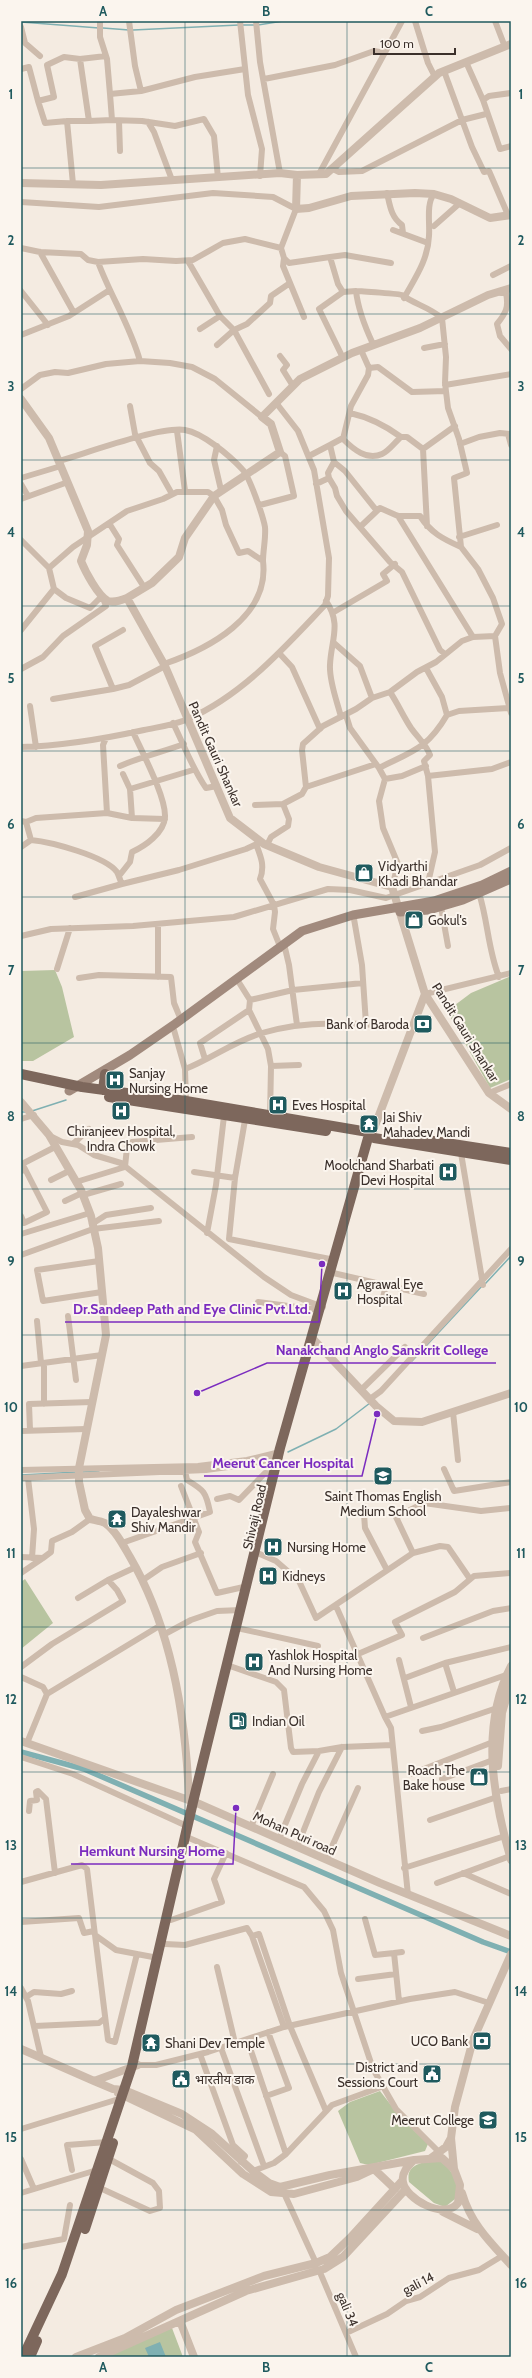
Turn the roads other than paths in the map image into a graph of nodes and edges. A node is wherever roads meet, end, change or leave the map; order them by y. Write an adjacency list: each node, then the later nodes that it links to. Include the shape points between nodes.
1 (100, 21): 12 (street, via 100,37)
2 (129, 21): 20 (street, via 135,66)
3 (240, 21): 16 (street)
4 (256, 21): 19 (street)
5 (402, 21): 10 (street)
6 (416, 21): 18 (street, via 428,63)
7 (495, 21): 9 (street)
8 (21, 27): 11 (street, via 25,43)
9 (508, 46): 14 (street)
10 (384, 53): 19 (street, via 374,51 335,65); 35 (street)
11 (40, 56)
12 (106, 56): 13 (street); 22 (street)
13 (80, 59): 24 (street, via 64,57 47,65 54,98); 29 (street)
14 (466, 62): 17 (street); 23 (street)
15 (21, 69): 24 (street, via 29,67)
16 (245, 69): 20 (street, via 195,77); 37 (street, via 248,95 262,149)
17 (444, 71): 18 (street); 27 (street)
18 (435, 77): 33 (street)
19 (264, 79): 34 (street)
20 (142, 91): 22 (street)
21 (511, 93): 23 (street, via 489,96)
22 (110, 94): 26 (street)
23 (483, 100): 25 (street)
24 (38, 101): 28 (street, via 45,123)
25 (486, 114): 27 (street); 31 (street, via 500,149)
26 (116, 120): 29 (street); 30 (street); 32 (street)
27 (462, 120): 33 (street, via 362,171 339,172); 47 (street, via 484,172 489,171)
28 (67, 121): 29 (street); 41 (street)
29 (88, 121)
30 (148, 122): 38 (street, via 175,126 204,119 207,121 214,136); 39 (street)
31 (511, 146)
32 (120, 151)
33 (333, 169): 35 (street, via 326,174)
34 (280, 173): 36 (street); 37 (street)
35 (319, 174): 36 (street)
36 (297, 175): 46 (street)
37 (260, 176): 38 (street)
38 (218, 178): 39 (street)
39 (172, 180): 41 (street, via 101,185)
40 (21, 183): 41 (street)
41 (73, 184)
42 (387, 193): 43 (street); 46 (street, via 352,196); 50 (street, via 392,213 395,220 402,225)
43 (434, 194): 45 (street); 51 (street, via 430,200)
44 (21, 202): 46 (street, via 99,207 213,193 273,197)
45 (460, 203): 47 (street, via 490,218); 48 (street)
46 (296, 209): 53 (street)
47 (510, 215)
48 (434, 226)
49 (393, 230): 50 (street)
50 (403, 233): 51 (street)
51 (428, 243): 69 (street, via 421,271)
52 (21, 248): 54 (street)
53 (281, 248): 56 (street); 57 (street, via 245,239 223,243)
54 (40, 252): 58 (street, via 81,254 88,260); 70 (street)
55 (330, 257): 56 (street, via 289,263); 59 (street, via 345,255); 66 (street)
56 (284, 258): 62 (street, via 283,266)
57 (188, 261): 58 (street, via 143,259); 71 (street)
58 (98, 262): 64 (street)
59 (391, 263)
60 (511, 266): 61 (street)
61 (493, 275)
62 (290, 283): 72 (street); 76 (street, via 272,296 270,303 247,324)
63 (511, 288): 67 (street)
64 (108, 291): 70 (street); 86 (street, via 128,324)
65 (356, 291): 66 (street); 69 (street, via 401,295); 78 (street, via 369,336 373,344)
66 (343, 292): 85 (street, via 319,309)
67 (498, 292): 73 (street); 83 (street, via 506,293 508,303 504,316 497,324 500,336)
68 (22, 294): 74 (street, via 30,300)
69 (404, 298): 73 (street, via 431,309)
70 (74, 313): 74 (street)
71 (220, 316): 75 (street); 76 (street)
72 (304, 317)
73 (442, 318): 78 (street); 79 (street)
74 (48, 325): 77 (street)
75 (200, 329)
76 (234, 330): 80 (street); 92 (street)
77 (21, 335)
78 (377, 343): 82 (street)
79 (445, 344): 81 (street); 90 (street)
80 (217, 345)
81 (424, 348)
82 (361, 350): 85 (street); 87 (street)
83 (511, 350)
84 (280, 356): 89 (street, via 287,365 283,370)
85 (343, 358): 89 (street, via 300,379)
86 (140, 361): 91 (street, via 40,375); 97 (street, via 192,366 215,379)
87 (368, 368): 90 (street, via 378,367 412,392); 96 (street, via 368,375)
88 (511, 374): 90 (street)
89 (293, 386): 94 (street)
90 (445, 388): 98 (street, via 450,418)
91 (21, 389)
92 (269, 394)
93 (21, 399): 112 (street, via 48,438)
94 (277, 404): 97 (street); 110 (street, via 298,431)
95 (130, 406): 102 (street)
96 (350, 413): 101 (street, via 391,429); 103 (street)
97 (262, 417): 109 (street, via 271,424)
98 (455, 426): 104 (street); 108 (street)
99 (177, 431): 102 (street, via 164,431); 107 (street, via 192,433); 120 (street)
100 (509, 434): 104 (street, via 479,437); 106 (street)
101 (401, 437): 103 (street, via 381,454 371,455 354,450); 108 (street, via 407,437)
102 (137, 438): 112 (street); 121 (street, via 150,463 159,471)
103 (343, 438): 105 (street)
104 (460, 444): 133 (street, via 467,473 454,478)
105 (330, 445): 110 (street); 111 (street)
106 (511, 445)
107 (217, 446): 113 (street, via 243,469); 119 (street, via 214,460)
108 (423, 449): 131 (street)
109 (280, 452): 113 (street); 125 (street, via 285,456 294,496)
110 (309, 456): 118 (street)
111 (334, 462): 115 (street, via 328,473); 126 (street, via 345,471)
112 (60, 463): 114 (street); 116 (street)
113 (246, 475): 119 (street); 125 (street)
114 (21, 478)
115 (329, 478): 118 (street); 130 (street, via 337,496)
116 (68, 482): 122 (street); 132 (street)
117 (21, 484): 122 (street)
118 (316, 484): 143 (street, via 329,558)
119 (221, 490): 123 (street)
120 (185, 492): 121 (street); 123 (street, via 208,492)
121 (172, 494): 128 (street, via 128,510)
122 (28, 496): 124 (street)
123 (214, 496): 136 (street, via 239,553 248,552); 139 (street, via 185,538 179,557)
124 (21, 499)
125 (260, 505): 136 (street, via 265,528)
126 (377, 511): 127 (street, via 380,508); 130 (street)
127 (398, 516): 131 (street, via 420,516); 148 (street)
128 (109, 523): 132 (street); 139 (street, via 119,539 117,545)
129 (496, 525): 133 (street)
130 (360, 527): 137 (street, via 390,562)
131 (428, 527): 135 (street, via 438,537)
132 (89, 537): 138 (street); 141 (street, via 81,561)
133 (459, 537): 135 (street)
134 (21, 540): 138 (street)
135 (461, 547): 147 (street, via 478,569 493,598 502,624)
136 (263, 561): 152 (street, via 261,588 235,626 205,648)
137 (395, 564): 144 (street, via 383,574 387,581); 151 (street, via 402,572 440,650)
138 (49, 568): 140 (street)
139 (144, 587): 142 (street)
140 (54, 590): 141 (street, via 90,608); 145 (street)
141 (102, 596): 142 (street, via 116,602); 154 (street, via 106,606 63,636 43,657)
142 (128, 598): 152 (street, Pandit Gauri Shankar)
143 (326, 601): 144 (street); 150 (street)
144 (334, 612): 149 (street)
145 (21, 630)
146 (124, 630): 155 (street, via 95,646)
147 (495, 636): 148 (street); 160 (street, via 500,673)
148 (474, 637): 151 (street, via 462,641)
149 (334, 643): 157 (street, via 360,666); 162 (street, via 330,665)
150 (279, 653): 163 (street, via 238,688); 165 (street, via 292,668)
151 (445, 654): 153 (street)
152 (164, 665): 155 (street, via 129,685); 163 (street, Pandit Gauri Shankar)
153 (426, 668): 156 (street); 161 (street, via 442,698)
154 (21, 669)
155 (113, 689): 158 (street)
156 (390, 692): 157 (street); 169 (street, via 412,729)
157 (372, 698): 162 (street)
158 (53, 699)
159 (30, 706): 171 (street)
160 (510, 711): 161 (street, via 459,711)
161 (447, 715): 169 (street, via 437,733)
162 (344, 716): 165 (street); 175 (street)
163 (188, 719): 164 (street); 182 (street, Pandit Gauri Shankar)
164 (173, 723): 166 (street); 168 (street)
165 (320, 729): 183 (street, via 303,744)
166 (133, 732): 167 (street); 172 (street)
167 (106, 738): 171 (street); 187 (street, via 103,745)
168 (184, 744): 172 (street); 177 (street)
169 (426, 744): 175 (street); 176 (street, via 430,755 424,761)
170 (21, 747): 171 (street)
171 (36, 747)
172 (144, 756): 174 (street); 181 (street)
173 (511, 762): 179 (street, via 492,769)
174 (120, 766)
175 (378, 766): 180 (street); 183 (street)
176 (426, 766): 179 (street); 180 (street, via 402,776)
177 (193, 770): 181 (street); 182 (street, via 206,788)
178 (123, 774): 184 (street)
179 (428, 776): 198 (street, via 435,852)
180 (384, 779): 200 (street, via 379,801 383,828 398,864)
181 (155, 782): 184 (street); 189 (street)
182 (217, 786): 192 (street, Pandit Gauri Shankar, via 230,818)
183 (306, 787): 185 (street, via 302,794)
184 (130, 789): 188 (street)
185 (283, 804): 186 (street); 192 (street, via 289,819 288,826)
186 (255, 805)
187 (107, 813): 188 (street); 190 (street, via 36,818)
188 (132, 818): 189 (street)
189 (165, 819): 196 (street, via 147,845 132,852 130,862)
190 (23, 822): 191 (street)
191 (31, 840): 193 (street); 196 (street, via 74,849 100,860 118,872)
192 (261, 844): 199 (street, via 180,870); 200 (street, Pandit Gauri Shankar, via 319,867); 203 (street, via 263,871 260,879)
193 (21, 847)
194 (511, 848): 198 (street, via 480,865)
195 (511, 870): 204 (main road, via 482,885)
196 (118, 876): 199 (street)
197 (511, 879): 201 (main road)
198 (428, 883): 200 (street)
199 (122, 884): 202 (street)
200 (394, 890): 203 (street, via 386,898 350,890 328,889); 206 (street, Pandit Gauri Shankar)
201 (480, 893): 205 (main road); 216 (street, via 487,918 491,956)
202 (75, 897)
203 (274, 905): 208 (street, via 234,917); 212 (street, via 273,929)
204 (428, 906): 205 (main road); 206 (main road)
205 (441, 907): 211 (street)
206 (400, 910): 207 (main road); 212 (main road, via 353,916 302,931); 221 (street, Pandit Gauri Shankar)
207 (354, 919): 212 (main road, via 329,926); 219 (street)
208 (158, 924): 209 (street); 215 (street)
209 (70, 928): 210 (street, via 51,929); 213 (street)
210 (21, 936)
211 (448, 946)
212 (282, 948): 218 (main road); 220 (street); 224 (main road)
213 (57, 969)
214 (511, 973): 216 (street)
215 (158, 977): 217 (street, via 99,975); 224 (street, via 171,977 174,1002)
216 (499, 977): 221 (street)
217 (79, 978)
218 (238, 981): 222 (street); 228 (main road)
219 (363, 983): 220 (street); 225 (street)
220 (293, 990): 222 (street); 226 (street)
221 (425, 994): 227 (street); 240 (street, Pandit Gauri Shankar)
222 (250, 1000): 223 (street)
223 (249, 1010): 229 (street); 230 (street, via 200,1044)
224 (181, 1020): 238 (main road)
225 (366, 1024): 226 (street); 227 (street)
226 (297, 1025): 229 (street)
227 (413, 1028): 251 (street)
228 (174, 1030): 233 (street); 235 (main road)
229 (262, 1033): 230 (street); 232 (street)
230 (205, 1058): 233 (street)
231 (298, 1065): 232 (street)
232 (271, 1066): 247 (street)
233 (185, 1070): 241 (street)
234 (21, 1074): 238 (main road)
235 (105, 1074): 238 (main road); 239 (main road)
236 (21, 1080): 238 (main road)
237 (511, 1084): 240 (street)
238 (75, 1089): 239 (main road); 245 (main road)
239 (103, 1090): 241 (main road)
240 (489, 1093): 243 (street, Pandit Gauri Shankar)
241 (186, 1101): 247 (main road)
242 (21, 1102): 244 (street)
243 (511, 1108)
244 (34, 1115): 246 (street); 250 (street)
245 (224, 1116): 248 (main road); 262 (street)
246 (21, 1119)
247 (270, 1119): 248 (main road); 251 (main road)
248 (245, 1120): 263 (street)
249 (89, 1129): 253 (street)
250 (48, 1135): 253 (street); 254 (street)
251 (371, 1135): 255 (main road); 256 (main road, via 431,1139); 278 (main road, Shivaji Road)
252 (192, 1137): 258 (street, via 132,1142 127,1147)
253 (73, 1144): 258 (street)
254 (55, 1147): 259 (street, via 22,1164); 260 (street)
255 (461, 1153): 257 (main road); 281 (street)
256 (511, 1153)
257 (511, 1160)
258 (125, 1167): 265 (street); 274 (street)
259 (23, 1170): 271 (street, via 47,1212 24,1223)
260 (69, 1171): 264 (street); 265 (street)
261 (194, 1172): 262 (street)
262 (216, 1175): 263 (street); 274 (street)
263 (235, 1178): 278 (street, via 229,1239)
264 (51, 1180)
265 (76, 1182): 267 (street)
266 (121, 1184): 267 (street)
267 (83, 1194): 268 (street); 270 (street)
268 (65, 1201)
269 (151, 1208): 273 (street, via 106,1215)
270 (90, 1213): 273 (street); 275 (street)
271 (21, 1216)
272 (159, 1221): 273 (street)
273 (92, 1226): 277 (street); 279 (street)
274 (207, 1233): 287 (street, via 291,1295)
275 (21, 1234)
276 (511, 1250): 281 (street)
277 (21, 1255)
278 (334, 1260): 280 (main road, Shivaji Road)
279 (99, 1261): 283 (street); 283 (street, via 37,1270 43,1301)
280 (331, 1273): 282 (street); 287 (main road, Shivaji Road)
281 (482, 1283): 300 (street)
282 (386, 1286): 284 (street); 286 (street)
283 (102, 1292): 292 (street, via 106,1335)
284 (424, 1294)
285 (258, 1302): 287 (street)
286 (382, 1302)
287 (321, 1308): 290 (main road, Shivaji Road)
288 (68, 1316): 293 (street)
289 (37, 1320): 294 (street)
290 (313, 1339): 297 (street); 306 (main road, Shivaji Road)
291 (405, 1347): 297 (street)
292 (102, 1355): 293 (street); 299 (street)
293 (73, 1358): 294 (street); 296 (street)
294 (42, 1363): 295 (street); 301 (street)
295 (21, 1366)
296 (76, 1380)
297 (362, 1390): 300 (street)
298 (511, 1393): 302 (street)
299 (92, 1402): 301 (street); 303 (street)
300 (372, 1402): 302 (street, via 394,1421 422,1422)
301 (44, 1404): 304 (street, via 29,1404)
302 (453, 1412): 307 (street)
303 (86, 1429): 304 (street); 311 (street)
304 (30, 1430): 305 (street)
305 (21, 1431)
306 (280, 1454): 310 (street, via 230,1467); 311 (street, via 198,1466); 312 (main road); 323 (main road, Shivaji Road)
307 (458, 1460)
308 (444, 1469): 314 (street, via 454,1491)
309 (21, 1470): 311 (street)
310 (185, 1471): 311 (street); 319 (street, via 187,1480 201,1488 207,1496 210,1512)
311 (79, 1472): 313 (street); 320 (street, via 85,1510)
312 (274, 1474): 316 (street, via 265,1473 239,1500 230,1496); 323 (main road)
313 (24, 1478): 326 (street, via 34,1529)
314 (511, 1482)
315 (181, 1486): 319 (street)
316 (217, 1499)
317 (511, 1508): 324 (street, via 481,1511 424,1503 396,1517)
318 (364, 1514): 329 (street, via 365,1528)
319 (193, 1517): 321 (street); 322 (street, via 199,1532 195,1542)
320 (90, 1519): 321 (street, via 104,1522); 327 (street, via 72,1532 52,1541 51,1552)
321 (122, 1543): 328 (street)
322 (201, 1553): 334 (street, via 162,1567); 335 (street, via 217,1592)
323 (257, 1553): 335 (main road, Shivaji Road); 337 (street, via 276,1561 299,1581 316,1618)
324 (413, 1553): 329 (street); 332 (street, via 435,1547 448,1547)
325 (21, 1557): 326 (street)
326 (32, 1558): 327 (street)
327 (43, 1558): 330 (street)
328 (136, 1567): 333 (street); 334 (street)
329 (387, 1570): 337 (street)
330 (21, 1573)
331 (511, 1573): 332 (street, via 474,1576)
332 (470, 1579): 346 (street, via 455,1592 395,1622 402,1635)
333 (108, 1580): 336 (street); 351 (street, via 123,1601 52,1644)
334 (143, 1580): 340 (street)
335 (249, 1587): 339 (main road); 341 (main road, Shivaji Road)
336 (78, 1598)
337 (336, 1606): 346 (street)
338 (511, 1608): 343 (street, via 493,1611)
339 (241, 1610): 341 (main road); 342 (street, via 217,1611 191,1620)
340 (161, 1625): 342 (street); 356 (street)
341 (238, 1629): 344 (street); 349 (main road, Shivaji Road)
342 (163, 1635): 374 (street, via 184,1733)
343 (423, 1638)
344 (318, 1646)
345 (511, 1647): 348 (street)
346 (358, 1654): 359 (street)
347 (399, 1660): 353 (street)
348 (445, 1663): 353 (street); 355 (street)
349 (229, 1665): 365 (street, via 276,1682 284,1690 293,1752); 374 (main road, Shivaji Road)
350 (511, 1666): 354 (street)
351 (21, 1667)
352 (21, 1677): 356 (street, via 43,1687)
353 (405, 1678): 357 (street)
354 (509, 1679): 355 (street); 358 (street); 373 (street, via 499,1739)
355 (454, 1692): 357 (street)
356 (47, 1694): 361 (street)
357 (411, 1708): 359 (street)
358 (497, 1708): 360 (street); 362 (street)
359 (385, 1717): 363 (street, via 391,1728)
360 (422, 1731)
361 (24, 1742): 374 (street, Mohan Puri road)
362 (493, 1742): 367 (street); 369 (street)
363 (392, 1745): 364 (street); 386 (street)
364 (342, 1747): 365 (street); 381 (street, via 319,1792)
365 (319, 1751): 380 (street)
366 (21, 1757): 378 (street, via 73,1774)
367 (493, 1760): 370 (street); 373 (street)
368 (273, 1774): 377 (street)
369 (411, 1774)
370 (442, 1779)
371 (358, 1788): 384 (street)
372 (511, 1789): 373 (street)
373 (499, 1794): 376 (street); 379 (street)
374 (193, 1805): 377 (street, Mohan Puri road); 378 (main road, Shivaji Road)
375 (29, 1811): 387 (street, via 30,1801 37,1800 38,1790 46,1799)
376 (430, 1820)
377 (251, 1827): 380 (street, Mohan Puri road)
378 (190, 1829): 382 (street); 385 (main road, Shivaji Road)
379 (508, 1837): 383 (street); 386 (street)
380 (279, 1839): 381 (street, Mohan Puri road)
381 (297, 1847): 384 (street, Mohan Puri road)
382 (226, 1853): 394 (street, via 214,1879 222,1902); 411 (street, via 304,1887 319,1905 333,1930 341,1973)
383 (510, 1858): 388 (street)
384 (326, 1860): 392 (street, Mohan Puri road)
385 (181, 1867): 394 (main road); 402 (main road)
386 (404, 1868): 392 (street)
387 (55, 1873): 389 (street); 396 (street, via 82,1865 87,1869)
388 (463, 1873): 390 (street); 391 (street)
389 (21, 1882)
390 (437, 1883)
391 (511, 1894)
392 (408, 1895): 397 (street, Mohan Puri road)
393 (365, 1919): 400 (street, via 376,1955)
394 (171, 1920): 398 (main road)
395 (21, 1922): 396 (street, via 79,1918 84,1933)
396 (94, 1933): 401 (street, via 116,1950); 412 (street)
397 (511, 1936)
398 (165, 1944): 414 (street, via 185,1945 247,1928); 422 (main road)
399 (402, 1952): 400 (street)
400 (394, 1953): 405 (street)
401 (137, 1954): 402 (street); 412 (street, via 115,2042 108,2040)
402 (158, 1958): 422 (main road)
403 (510, 1959): 410 (street)
404 (218, 1968): 417 (street)
405 (396, 1974): 406 (street); 409 (street)
406 (358, 1979)
407 (72, 1991): 408 (street, via 61,1994)
408 (23, 1992): 413 (street)
409 (399, 2001): 410 (street, via 455,1992); 411 (street)
410 (489, 2003): 429 (street, via 472,2040 455,2107)
411 (353, 2010): 414 (street); 424 (street)
412 (104, 2019): 413 (street, via 99,2023)
413 (35, 2026): 421 (street)
414 (287, 2026): 415 (street); 427 (street)
415 (268, 2032): 416 (street); 426 (street, via 289,2088)
416 (247, 2039): 417 (street); 426 (street)
417 (235, 2043): 419 (street)
418 (21, 2048): 421 (street)
419 (221, 2048): 420 (street); 438 (street)
420 (200, 2054): 422 (street); 437 (street, via 233,2145 245,2156)
421 (41, 2056): 423 (street)
422 (135, 2066): 423 (street); 425 (main road)
423 (94, 2081): 425 (street)
424 (381, 2087): 427 (street, via 332,2105); 431 (street, via 396,2109)
425 (125, 2094): 428 (street); 430 (main road); 435 (main road); 437 (street, via 182,2114 211,2133); 450 (street, via 196,2130 243,2174 260,2186 271,2192)
426 (266, 2096): 432 (street)
427 (326, 2111): 432 (street)
428 (21, 2129)
429 (451, 2138): 431 (street); 440 (street)
430 (107, 2142): 441 (street, via 67,2145); 442 (main road)
431 (439, 2152): 433 (street)
432 (286, 2154): 438 (street, via 274,2163)
433 (430, 2158): 436 (street); 440 (street, via 446,2160)
434 (21, 2159): 446 (street)
435 (109, 2159): 445 (main road); 445 (street, via 153,2183 159,2191 160,2208 150,2211)
436 (414, 2160): 439 (street); 444 (street, via 405,2170)
437 (241, 2162): 443 (street)
438 (264, 2166): 443 (street)
439 (374, 2169): 447 (street); 450 (street, via 356,2170)
440 (454, 2169): 449 (street)
441 (72, 2170)
442 (98, 2170): 446 (street); 455 (main road)
443 (253, 2172): 450 (street)
444 (402, 2181): 447 (street); 448 (street)
445 (100, 2188): 464 (main road, via 68,2273)
446 (34, 2189): 451 (street)
447 (395, 2189): 460 (street, via 350,2238)
448 (406, 2189): 453 (street, via 425,2204); 460 (street, via 343,2256)
449 (460, 2189): 453 (street, via 460,2199 456,2206); 454 (street, via 467,2211)
450 (283, 2190): 460 (street, gali 34)
451 (21, 2193)
452 (70, 2205): 456 (street)
453 (440, 2211): 454 (street, via 451,2214)
454 (479, 2230): 458 (street)
455 (76, 2236): 456 (street); 463 (main road, via 62,2274)
456 (64, 2239): 457 (street)
457 (21, 2247)
458 (502, 2256): 459 (street); 462 (street, gali 14, via 479,2270 449,2278 420,2297 406,2301 387,2314)
459 (511, 2265)
460 (318, 2267): 461 (street, via 246,2291); 462 (street, gali 34); 465 (street, via 264,2276 183,2307 125,2338)
461 (180, 2320): 466 (street); 467 (street)
462 (346, 2333): 468 (street, gali 34)
463 (22, 2357)
464 (30, 2357)
465 (76, 2357)
466 (98, 2357)
467 (194, 2357)
468 (356, 2357)

